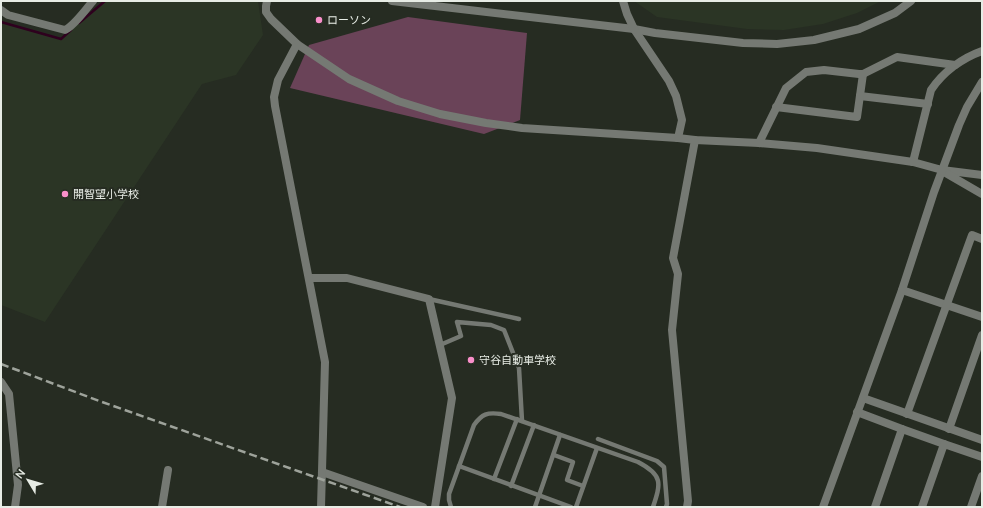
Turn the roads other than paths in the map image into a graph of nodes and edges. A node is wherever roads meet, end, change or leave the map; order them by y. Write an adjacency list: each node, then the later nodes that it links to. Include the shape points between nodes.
1 (93, 1): 6 (street, via 65,30 8,15)
2 (267, 1): 8 (street, via 266,12 271,20)
3 (392, 1): 7 (street)
4 (623, 1): 7 (street)
5 (911, 1): 7 (street, via 895,13 859,29 814,40 777,44 743,43)
6 (1, 10)
7 (634, 29): 17 (street, via 669,81 676,96 682,120)
8 (298, 44): 17 (street, via 349,79 398,101 446,115 522,128); 25 (street, via 278,80 274,97)
9 (982, 51): 10 (street, via 966,57)
10 (955, 65): 11 (street, via 897,57); 15 (street, via 935,85)
11 (863, 74): 14 (street); 16 (street, via 824,70 806,72 786,88)
12 (982, 82): 13 (street)
13 (979, 93): 21 (street, via 967,107)
14 (860, 96): 15 (street); 16 (street, via 857,117)
15 (928, 104): 20 (street)
16 (776, 107): 19 (street)
17 (678, 138): 18 (street)
18 (695, 140): 19 (street); 67 (street, via 673,258 678,274 672,330)
19 (758, 142): 20 (street)
20 (913, 162): 21 (street)
21 (942, 170): 22 (street); 23 (street); 26 (street)
22 (982, 175)
23 (982, 194)
24 (982, 239): 28 (street, via 972,235)
25 (309, 278): 27 (street, via 347,278); 50 (street, via 326,362)
26 (902, 290): 28 (street); 34 (street)
27 (429, 299): 30 (lane); 32 (street)
28 (947, 305): 29 (street); 36 (street)
29 (982, 318)
30 (520, 319)
31 (982, 335): 40 (street)
32 (440, 345): 37 (lane, via 461,336 457,322 491,325 504,330 519,368); 60 (street, via 452,398)
33 (1, 382): 56 (street, via 9,394 18,485)
34 (863, 398): 35 (street); 36 (street)
35 (857, 412): 39 (street); 68 (street)
36 (907, 414): 40 (street)
37 (520, 420): 38 (lane); 48 (lane, via 491,412 480,417 474,425); 52 (lane)
38 (534, 425): 41 (lane); 53 (lane)
39 (902, 429): 44 (street); 69 (street)
40 (949, 429): 43 (street)
41 (560, 435): 45 (lane); 46 (lane)
42 (598, 439): 66 (lane, via 664,467)
43 (982, 440)
44 (944, 444): 47 (street); 70 (street)
45 (597, 448): 54 (lane); 65 (lane, via 638,462 653,471 659,486)
46 (554, 455): 54 (lane, via 573,462 567,480); 55 (lane)
47 (982, 457)
48 (459, 466): 52 (lane); 61 (lane, via 449,494)
49 (168, 470): 57 (street)
50 (322, 472): 58 (street); 59 (street)
51 (982, 476): 71 (street)
52 (494, 479): 53 (lane)
53 (511, 486): 55 (lane)
54 (583, 486): 64 (lane)
55 (540, 496): 62 (lane); 63 (lane)
56 (15, 507)
57 (162, 507)
58 (321, 507)
59 (423, 507)
60 (435, 507)
61 (450, 507)
62 (536, 507)
63 (571, 507)
64 (576, 507)
65 (653, 507)
66 (666, 507)
67 (687, 507)
68 (823, 507)
69 (875, 507)
70 (922, 507)
71 (971, 507)

